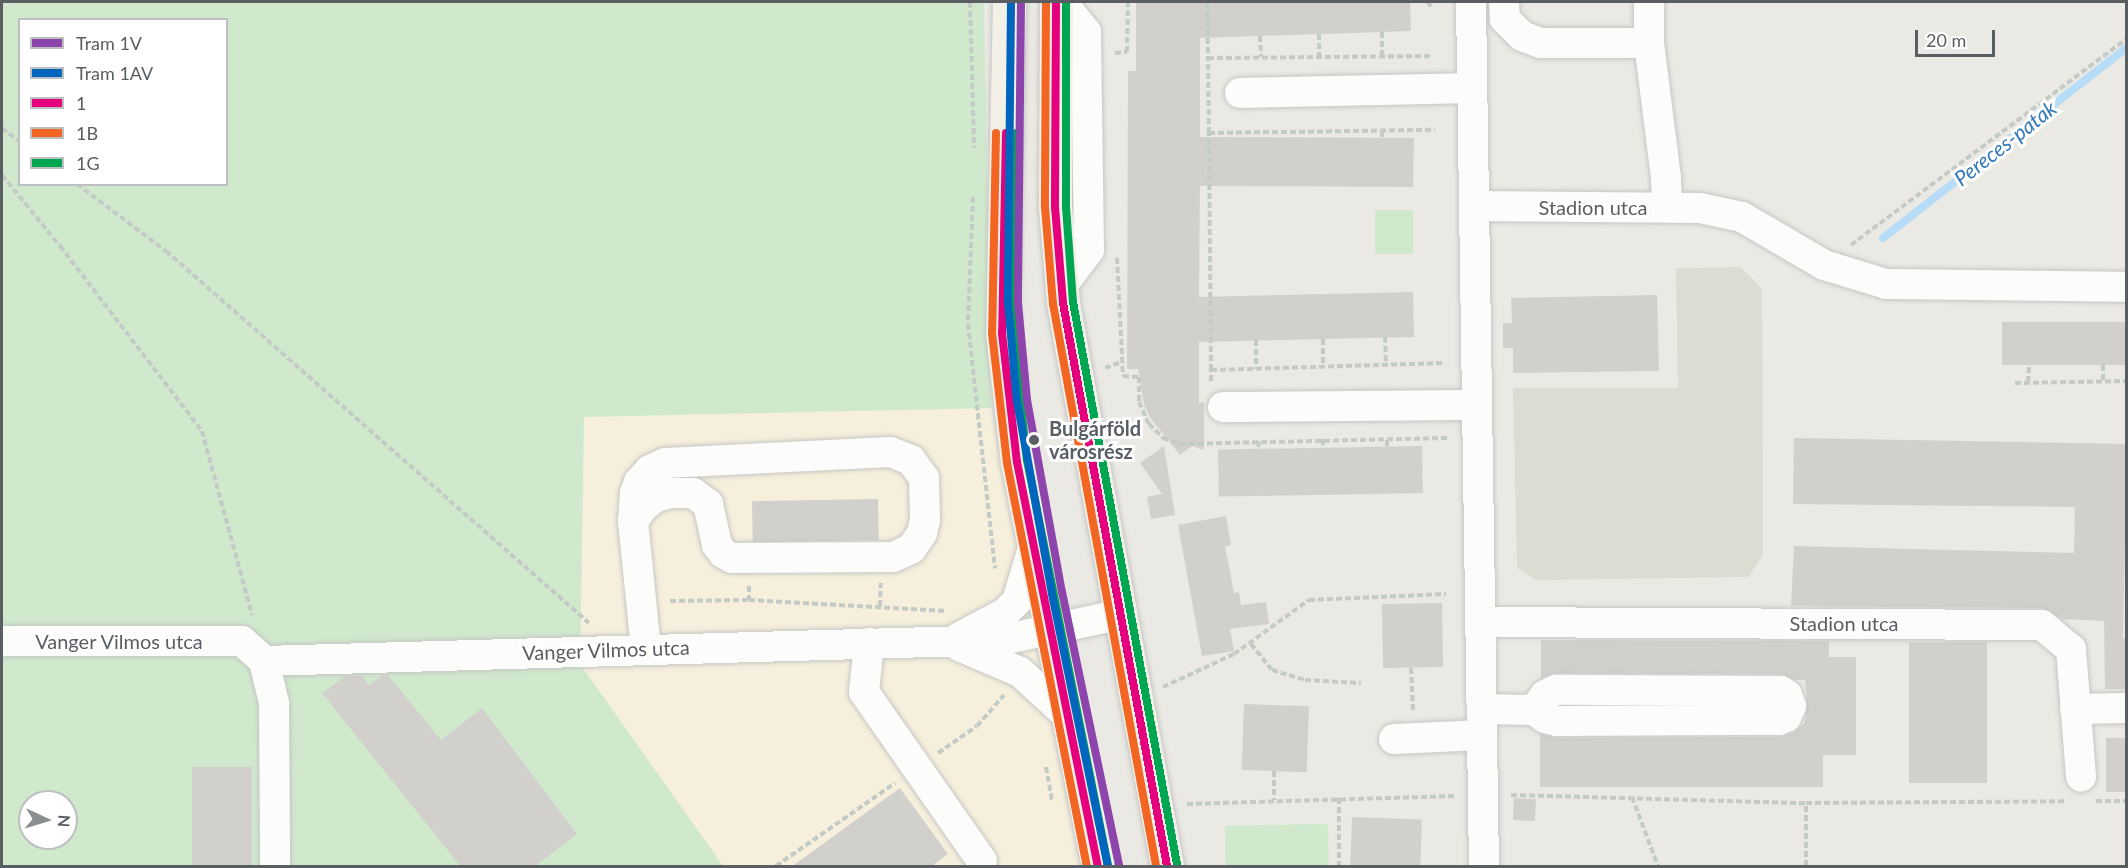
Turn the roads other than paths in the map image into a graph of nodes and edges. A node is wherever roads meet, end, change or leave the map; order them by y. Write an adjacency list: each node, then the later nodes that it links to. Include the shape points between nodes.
1 (1009, 2): 17 (main road, via 1002,333 1017,462)
2 (1056, 2): 12 (main road, via 1055,207)
3 (1062, 2): 12 (street, via 1086,32 1089,250)
4 (1471, 2): 8 (street)
5 (1504, 2): 7 (street, via 1505,19 1522,36 1540,43)
6 (1649, 2): 7 (street)
7 (1649, 43): 11 (street)
8 (1472, 88): 9 (street); 10 (street)
9 (1240, 93)
10 (1474, 206): 11 (street, Stadion utca); 14 (street)
11 (1667, 207): 13 (street, Stadion utca, via 1700,208 1742,217 1824,265 1886,285)
12 (1062, 285): 18 (main road)
13 (2127, 287)
14 (1477, 405): 15 (street); 19 (street)
15 (1223, 407)
16 (633, 521): 16 (street, via 656,497 693,493 708,504 717,545 732,558 893,557 911,549 922,533 924,478 911,460 890,452 665,463 650,470 639,482); 24 (street, via 642,602)
17 (1033, 548): 20 (main road); 23 (street, via 1017,601 1005,613)
18 (1122, 614): 20 (street, Vanger Vilmos utca); 36 (main road)
19 (1481, 622): 27 (street, Stadion utca, via 2042,625 2071,649); 30 (street)
20 (1050, 629): 23 (street, Vanger Vilmos utca, via 1002,640); 29 (main road)
21 (2, 641): 25 (street, Vanger Vilmos utca, via 242,641)
22 (869, 642): 23 (street, Vanger Vilmos utca); 24 (street, Vanger Vilmos utca); 33 (street, via 864,692)
23 (948, 642): 29 (street, via 1020,672)
24 (633, 649): 25 (street, Vanger Vilmos utca)
25 (264, 661): 34 (street, via 274,703)
26 (2127, 708): 27 (street)
27 (2076, 709): 32 (street, Stadion utca)
28 (1534, 710): 28 (street, via 1557,721 1779,720 1786,717 1791,706 1781,691 1556,690 1545,694); 30 (street)
29 (1068, 716): 35 (main road)
30 (1482, 722): 31 (street); 37 (street)
31 (1404, 738)
32 (2084, 793)
33 (982, 861)
34 (275, 867)
35 (1098, 867)
36 (1167, 867)
37 (1484, 867)

